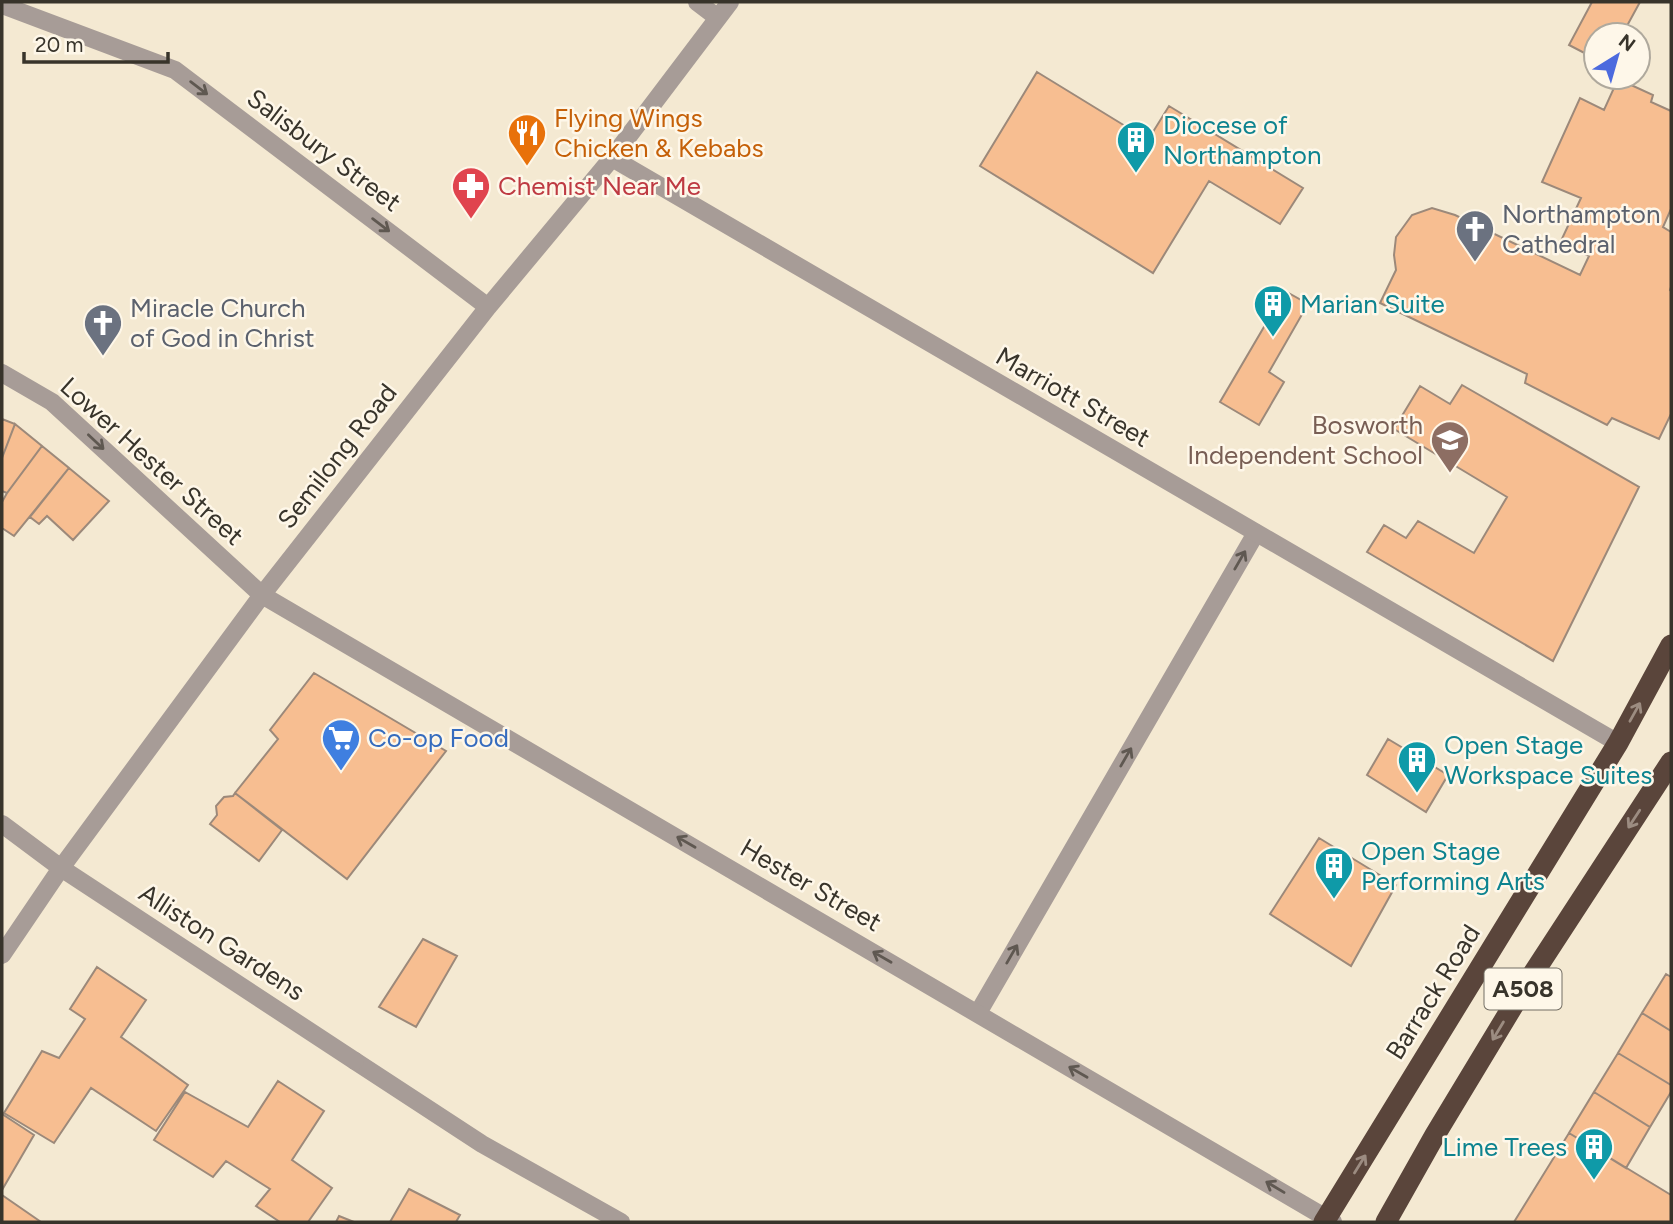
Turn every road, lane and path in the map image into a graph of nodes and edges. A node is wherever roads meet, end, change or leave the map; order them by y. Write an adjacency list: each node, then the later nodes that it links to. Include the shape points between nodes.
1 (697, 2): 4 (street)
2 (730, 2): 4 (street, Semilong Road)
3 (2, 5): 6 (street, Salisbury Street, one-way to 6, via 175,70)
4 (718, 18): 5 (street, Semilong Road)
5 (612, 158): 6 (street, Semilong Road); 8 (street, Marriott Street)
6 (488, 307): 9 (street, Semilong Road)
7 (2, 373): 9 (street, Lower Hester Street, one-way to 9, via 52,402)
8 (1256, 533): 11 (street, Marriott Street); 16 (street, one-way to 8)
9 (262, 595): 14 (street, Semilong Road); 16 (street, Hester Street, one-way to 9)
10 (1671, 645): 11 (highway, Barrack Road / A508, one-way to 10)
11 (1618, 743): 17 (highway, Barrack Road / A508, one-way to 11)
12 (1671, 762): 19 (highway, A508, one-way to 19, via 1525,986)
13 (2, 824): 14 (street, Alliston Gardens)
14 (61, 868): 15 (street, Semilong Road); 18 (street, Alliston Gardens, via 482,1144)
15 (2, 955)
16 (978, 1013): 17 (street, Hester Street, one-way to 16)
17 (1328, 1221)
18 (621, 1222)
19 (1386, 1222)

